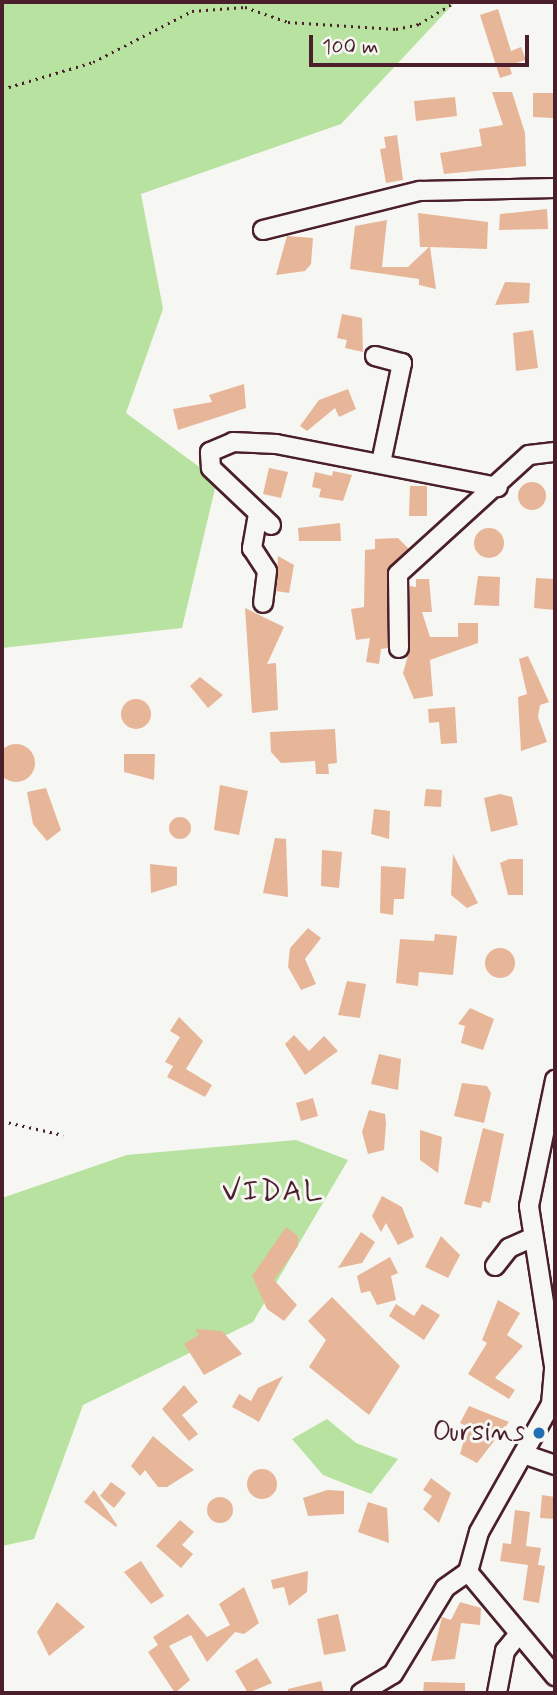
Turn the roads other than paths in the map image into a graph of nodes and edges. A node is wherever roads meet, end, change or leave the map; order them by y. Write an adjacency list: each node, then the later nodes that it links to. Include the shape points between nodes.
1 (555, 188): 2 (street, via 419,191)
2 (263, 230)
3 (375, 356): 5 (street, via 402,363)
4 (555, 452): 6 (street, via 529,455)
5 (381, 463): 6 (street); 7 (street, via 250,441 211,452 211,468 264,519 252,548 267,571)
6 (498, 487): 8 (street, via 398,574)
7 (263, 603)
8 (399, 648)
9 (555, 1085): 10 (street, via 531,1194)
10 (529, 1239): 11 (street, via 509,1248); 12 (street, via 554,1366 546,1418)
11 (495, 1266)
12 (526, 1455): 13 (street); 14 (street, via 479,1532)
13 (555, 1465)
14 (468, 1572): 15 (street); 17 (street, via 445,1588 393,1674)
15 (520, 1634): 16 (street); 18 (street, via 505,1651)
16 (555, 1676)
17 (361, 1693)
18 (497, 1693)

